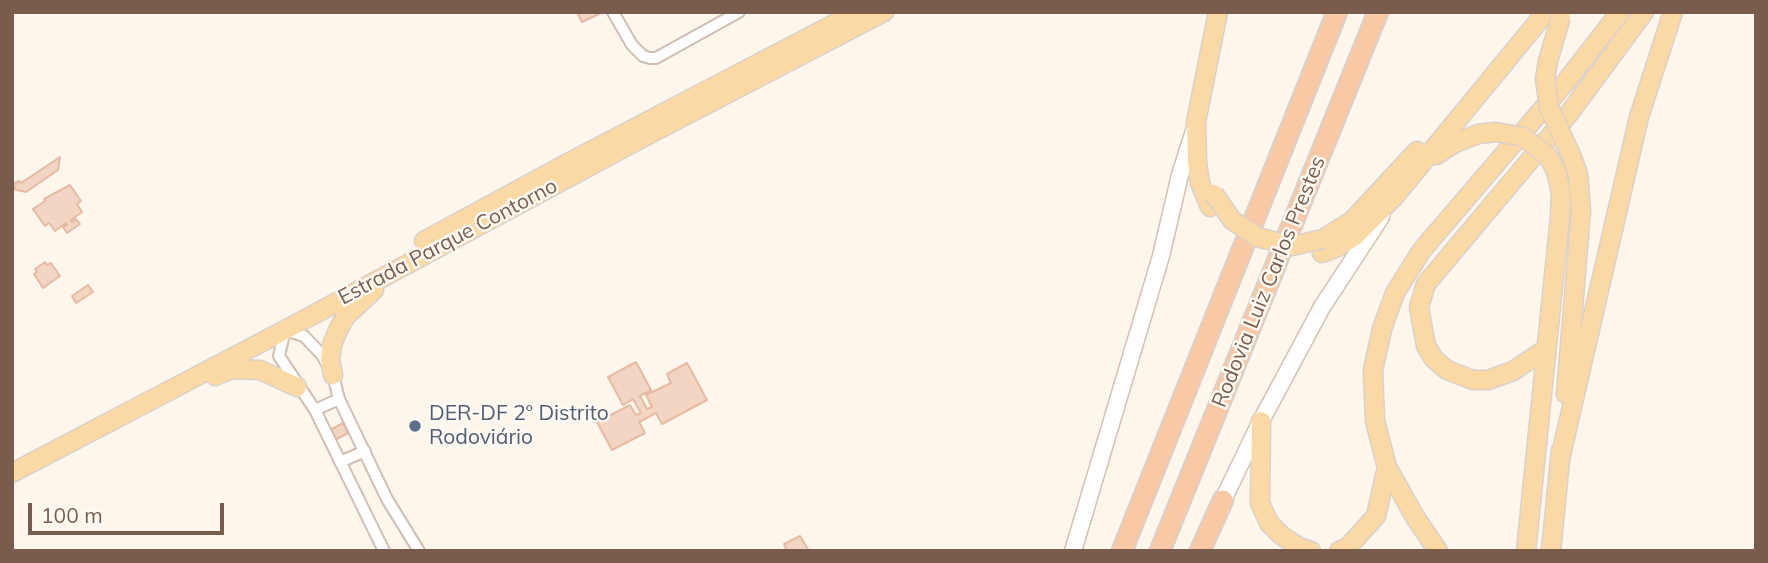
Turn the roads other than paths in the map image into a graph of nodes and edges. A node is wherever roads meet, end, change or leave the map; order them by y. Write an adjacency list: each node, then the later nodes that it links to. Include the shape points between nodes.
1 (613, 12): 2 (street, via 632,45 643,56 656,58)
2 (739, 12)
3 (857, 12): 12 (main road, Estrada Parque Contorno)
4 (884, 12): 20 (main road, Estrada Parque Contorno)
5 (1218, 12): 13 (main road)
6 (1337, 12): 38 (highway, Rodovia Luiz Carlos Prestes)
7 (1378, 12): 44 (highway, Rodovia Luiz Carlos Prestes)
8 (1620, 12): 35 (main road, via 1422,250 1395,293 1377,343 1373,370 1375,421)
9 (1643, 12): 24 (main road, via 1569,115 1426,284 1419,307 1426,346 1434,359 1447,370 1473,380 1513,371)
10 (1674, 12): 32 (main road, via 1639,117)
11 (1557, 14): 14 (main road); 32 (main road, bridge, via 1545,79 1549,107 1578,174 1581,211)
12 (840, 17): 21 (main road, Estrada Parque Contorno)
13 (1210, 54): 15 (main road); 18 (main road, via 1206,158)
14 (1463, 114): 16 (main road); 19 (main road, via 1426,142 1353,220)
15 (1196, 122): 18 (main road, via 1200,183); 41 (main road)
16 (1419, 167): 17 (main road); 24 (main road, bridge, via 1455,143 1496,132 1523,137 1548,156 1561,193)
17 (1394, 197): 19 (main road, via 1339,247); 29 (main road, via 1322,307)
18 (1212, 201): 19 (main road, via 1235,234 1266,251 1297,256)
19 (1322, 246)
20 (405, 265): 22 (main road, Estrada Parque Contorno); 25 (main road, via 346,316 332,345)
21 (307, 307): 22 (main road); 23 (main road, Estrada Parque Contorno)
22 (285, 330): 23 (main road); 25 (street, via 314,345); 26 (street, via 279,356); 30 (main road, Estrada Parque Contorno)
23 (253, 335): 33 (main road, Estrada Parque Contorno)
24 (1546, 349): 50 (main road)
25 (333, 375): 27 (street)
26 (297, 387): 28 (street); 30 (main road, via 260,370 233,369 127,421)
27 (339, 399): 28 (street); 31 (street)
28 (315, 410): 34 (street)
29 (1261, 421): 37 (main road); 47 (main road, via 1259,503 1282,536)
30 (88, 434): 36 (main road, Estrada Parque Contorno)
31 (365, 451): 34 (street); 40 (street)
32 (1560, 459): 51 (main road)
33 (12, 460)
34 (340, 462): 39 (street)
35 (1387, 467): 48 (main road, via 1376,516); 49 (main road)
36 (12, 473)
37 (1223, 500): 45 (highway); 46 (main road)
38 (1131, 529): 42 (highway); 43 (highway, Rodovia Luiz Carlos Prestes)
39 (384, 551)
40 (419, 551)
41 (1073, 551)
42 (1114, 551)
43 (1122, 551)
44 (1160, 551)
45 (1200, 551)
46 (1210, 551)
47 (1311, 551)
48 (1339, 551)
49 (1438, 551)
50 (1527, 551)
51 (1552, 551)

